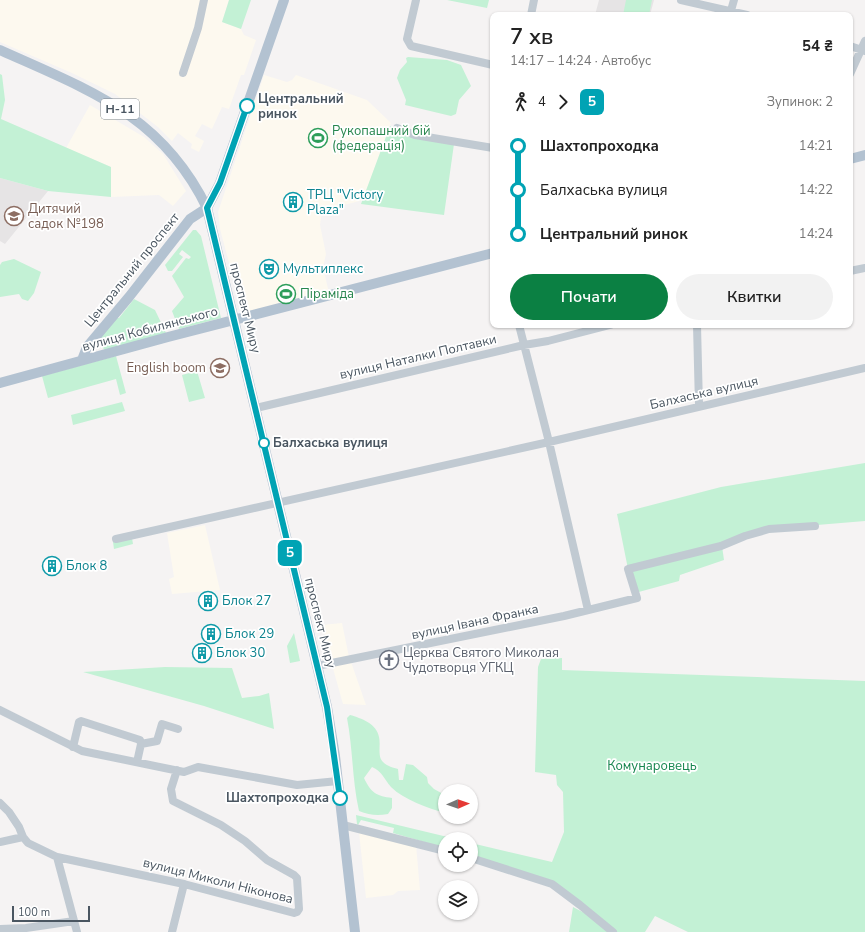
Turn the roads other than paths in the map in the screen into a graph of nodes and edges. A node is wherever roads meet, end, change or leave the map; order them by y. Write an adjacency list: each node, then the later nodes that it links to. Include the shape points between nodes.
1 (204, 0): 16 (street)
2 (284, 0): 21 (main road, Центральний проспект, via 220,183)
3 (416, 0): 14 (street, via 407,39 411,46)
4 (534, 0): 7 (street)
5 (681, 0): 8 (street)
6 (734, 0): 9 (street)
7 (531, 12)
8 (726, 12)
9 (730, 12)
10 (865, 41): 13 (street)
11 (853, 47): 13 (street)
12 (0, 50): 21 (main road, Н-11, via 93,93 141,123 172,152)
13 (863, 50): 15 (street)
14 (490, 64)
15 (853, 68)
16 (183, 73)
17 (397, 128): 18 (street, via 416,135)
18 (490, 147)
19 (865, 155): 20 (main road)
20 (853, 158)
21 (207, 208): 25 (main road, проспект Миру / Н-11); 30 (main road, Центральний проспект, via 190,219 90,342)
22 (490, 254): 25 (main road, вулиця Кобилянського)
23 (865, 268): 24 (street)
24 (853, 270)
25 (235, 320): 30 (main road, вулиця Кобилянського); 34 (main road, проспект Миру)
26 (521, 328): 29 (street)
27 (598, 328): 29 (street, вулиця Наталки Полтавки)
28 (697, 328): 33 (street)
29 (524, 345): 34 (street, вулиця Наталки Полтавки); 35 (street)
30 (82, 360): 32 (main road, вулиця Кобилянського)
31 (865, 368): 33 (street, Балхаська вулиця)
32 (0, 383)
33 (699, 406): 35 (street, Балхаська вулиця)
34 (256, 408): 36 (main road, проспект Миру)
35 (549, 442): 36 (street, Балхаська вулиця); 39 (street)
36 (278, 504): 38 (street, Балхаська вулиця); 40 (main road, проспект Миру)
37 (815, 526): 39 (street, вулиця Івана Франка, via 769,529 722,546 628,569 637,598)
38 (116, 539)
39 (588, 610): 40 (street, вулиця Івана Франка)
40 (317, 666): 47 (main road, проспект Миру, via 331,728)
41 (0, 710): 44 (street)
42 (178, 729): 43 (street, via 162,724 157,741)
43 (142, 744): 44 (street, via 140,740 80,721); 45 (street)
44 (73, 747): 45 (street)
45 (137, 762): 46 (street)
46 (177, 770): 47 (street, via 184,772 198,767 297,785); 55 (street, вулиця Миколи Ніконова, via 171,788 173,801 221,825 267,860 294,875 297,878 299,909 294,913)
47 (338, 781): 49 (main road, проспект Миру)
48 (0, 803): 50 (street, via 20,827)
49 (343, 826): 52 (street); 60 (main road, проспект Миру)
50 (23, 838): 51 (street); 53 (street, вулиця Миколи Ніконова)
51 (0, 842)
52 (438, 849)
53 (57, 857): 55 (street, вулиця Миколи Ніконова); 56 (street)
54 (478, 860): 61 (street, via 552,884)
55 (184, 884): 59 (street)
56 (74, 921): 57 (street); 58 (street)
57 (0, 929)
58 (77, 932)
59 (172, 932)
60 (355, 932)
61 (612, 932)

